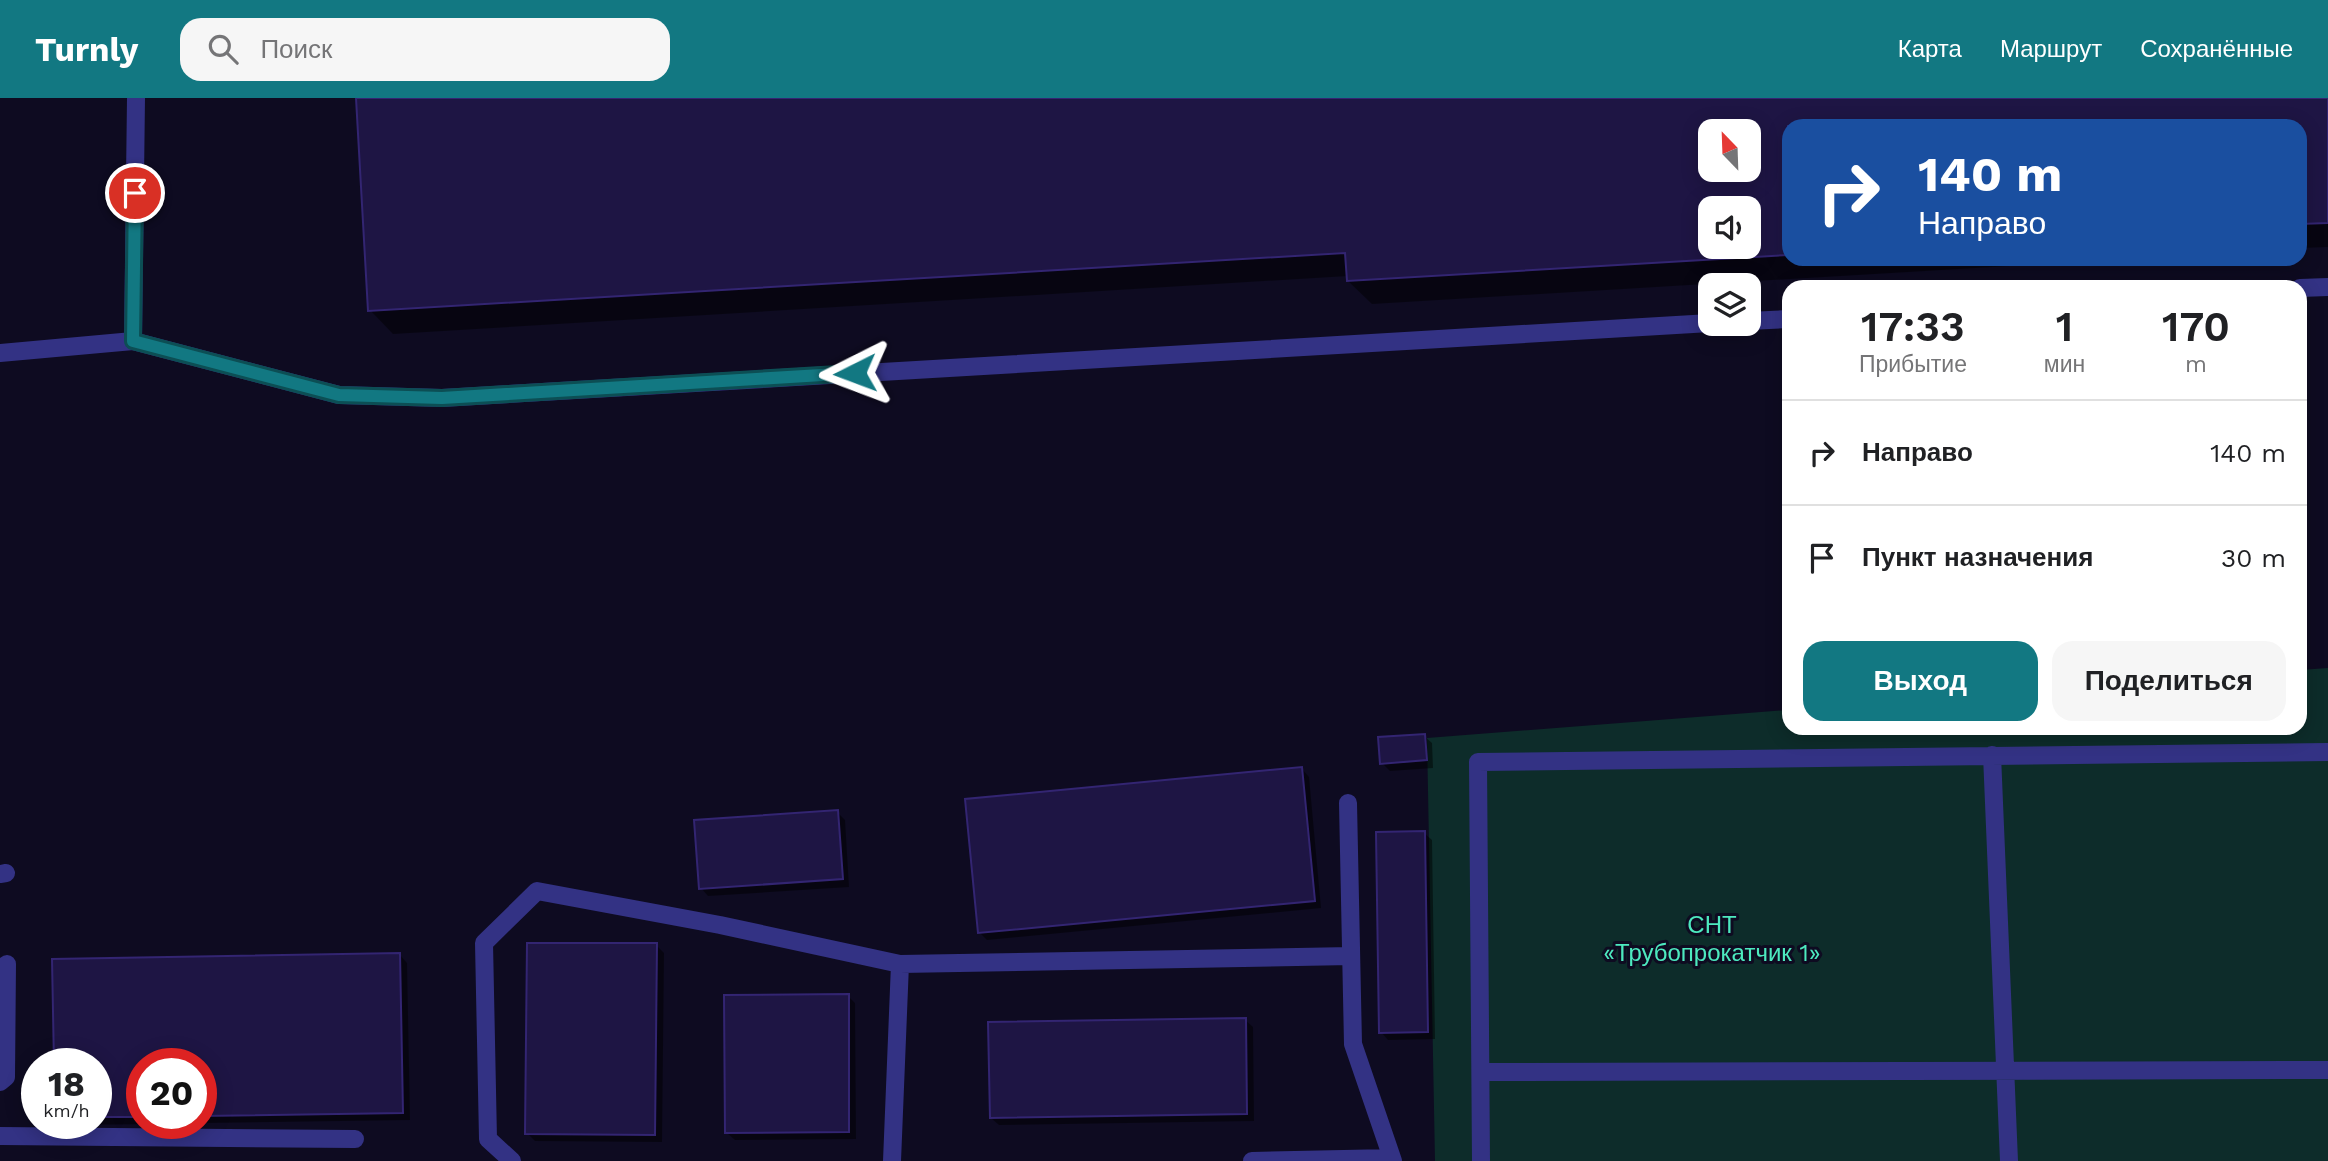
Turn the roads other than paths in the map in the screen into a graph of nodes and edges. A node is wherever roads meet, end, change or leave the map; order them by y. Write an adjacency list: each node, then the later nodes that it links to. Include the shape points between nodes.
1 (136, 98): 7 (lane)
2 (2328, 287): 3 (lane)
3 (2307, 288)
4 (1782, 318): 5 (lane)
5 (1761, 320)
6 (1698, 324): 7 (lane, via 442,398 339,395)
7 (133, 341): 8 (lane)
8 (0, 353)
9 (2328, 752): 10 (lane)
10 (1992, 755): 16 (lane); 17 (lane, via 1478,762)
11 (1348, 803): 12 (lane)
12 (1351, 956): 14 (lane); 21 (lane, via 1353,1045)
13 (7, 964): 18 (lane, via 6,1077)
14 (900, 964): 22 (lane, via 537,891 484,943 488,1139); 23 (lane)
15 (2328, 1070): 16 (lane)
16 (2004, 1071): 17 (lane); 26 (lane)
17 (1482, 1072): 25 (lane)
18 (0, 1082)
19 (0, 1136): 20 (lane)
20 (355, 1139)
21 (1392, 1159): 24 (lane)
22 (512, 1161)
23 (892, 1161)
24 (1252, 1161)
25 (1481, 1161)
26 (2009, 1161)

